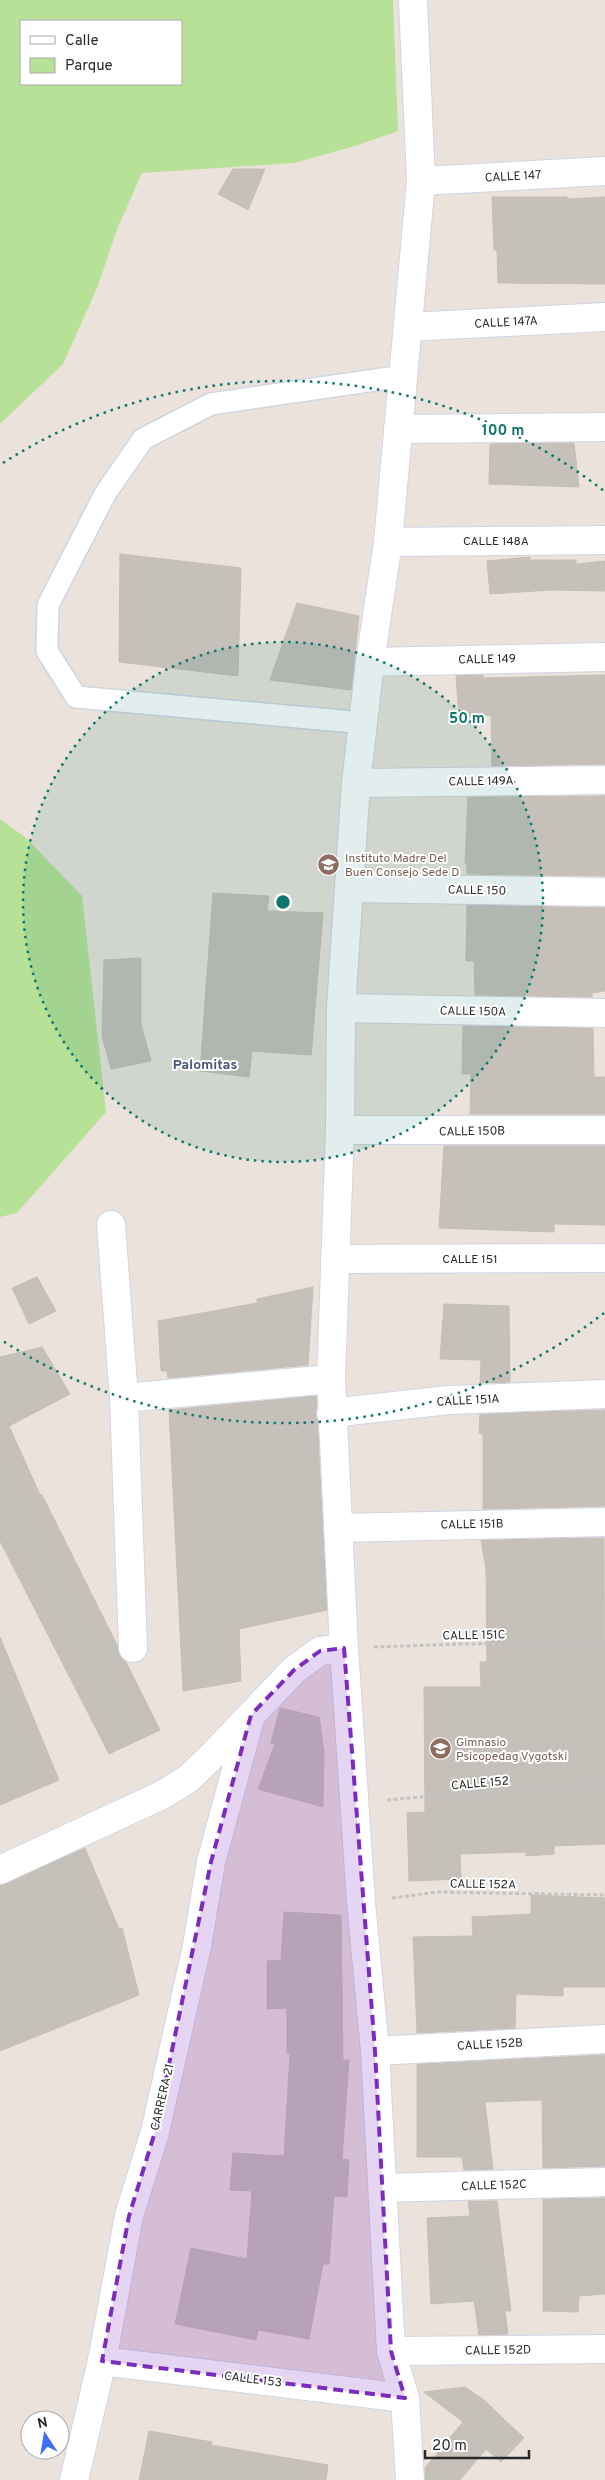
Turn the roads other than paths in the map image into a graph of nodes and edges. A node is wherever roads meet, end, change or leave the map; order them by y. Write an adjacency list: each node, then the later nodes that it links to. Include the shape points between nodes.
1 (413, 0): 3 (street)
2 (605, 171): 3 (street, CALLE 147)
3 (421, 181): 5 (street)
4 (605, 316): 5 (street, CALLE 147A)
5 (408, 327): 6 (street)
6 (403, 376): 8 (street); 13 (lane, via 211,404 143,439 105,494 48,605 47,651 76,697)
7 (605, 426): 8 (street)
8 (398, 429): 10 (street)
9 (605, 540): 10 (street, CALLE 148A)
10 (388, 542): 12 (street)
11 (605, 657): 12 (street, CALLE 149)
12 (370, 662): 13 (street)
13 (364, 723): 15 (street)
14 (605, 780): 15 (street, CALLE 149A)
15 (356, 783): 16 (street)
16 (350, 888): 17 (street, CALLE 150); 18 (street)
17 (605, 892)
18 (341, 1008): 19 (street, CALLE 150A); 20 (street)
19 (605, 1013)
20 (340, 1130): 21 (street, CALLE 150B); 24 (street)
21 (605, 1130)
22 (111, 1225): 27 (street)
23 (605, 1258): 24 (street, CALLE 151)
24 (335, 1259): 25 (street)
25 (331, 1379): 27 (street); 28 (street)
26 (605, 1394): 28 (street, CALLE 151A, via 449,1400)
27 (124, 1398): 31 (street)
28 (331, 1412): 30 (street)
29 (605, 1522): 30 (street, CALLE 151B)
30 (338, 1528): 32 (street)
31 (133, 1648)
32 (344, 1648): 33 (street, via 320,1651 313,1656 294,1670); 36 (street)
33 (251, 1715): 34 (street, via 188,1779 162,1795); 41 (street, CARRERA 21, via 212,1862 197,1946 155,2132 129,2216)
34 (0, 1870)
35 (605, 2039): 36 (street, CALLE 152B)
36 (374, 2051): 38 (street)
37 (605, 2182): 38 (street, CALLE 152C)
38 (383, 2188): 40 (street)
39 (605, 2349): 40 (street, CALLE 152D)
40 (391, 2351): 42 (street)
41 (102, 2361): 42 (street, CALLE 153); 43 (street, CARRERA 21)
42 (405, 2398): 44 (street)
43 (74, 2480)
44 (410, 2480)

